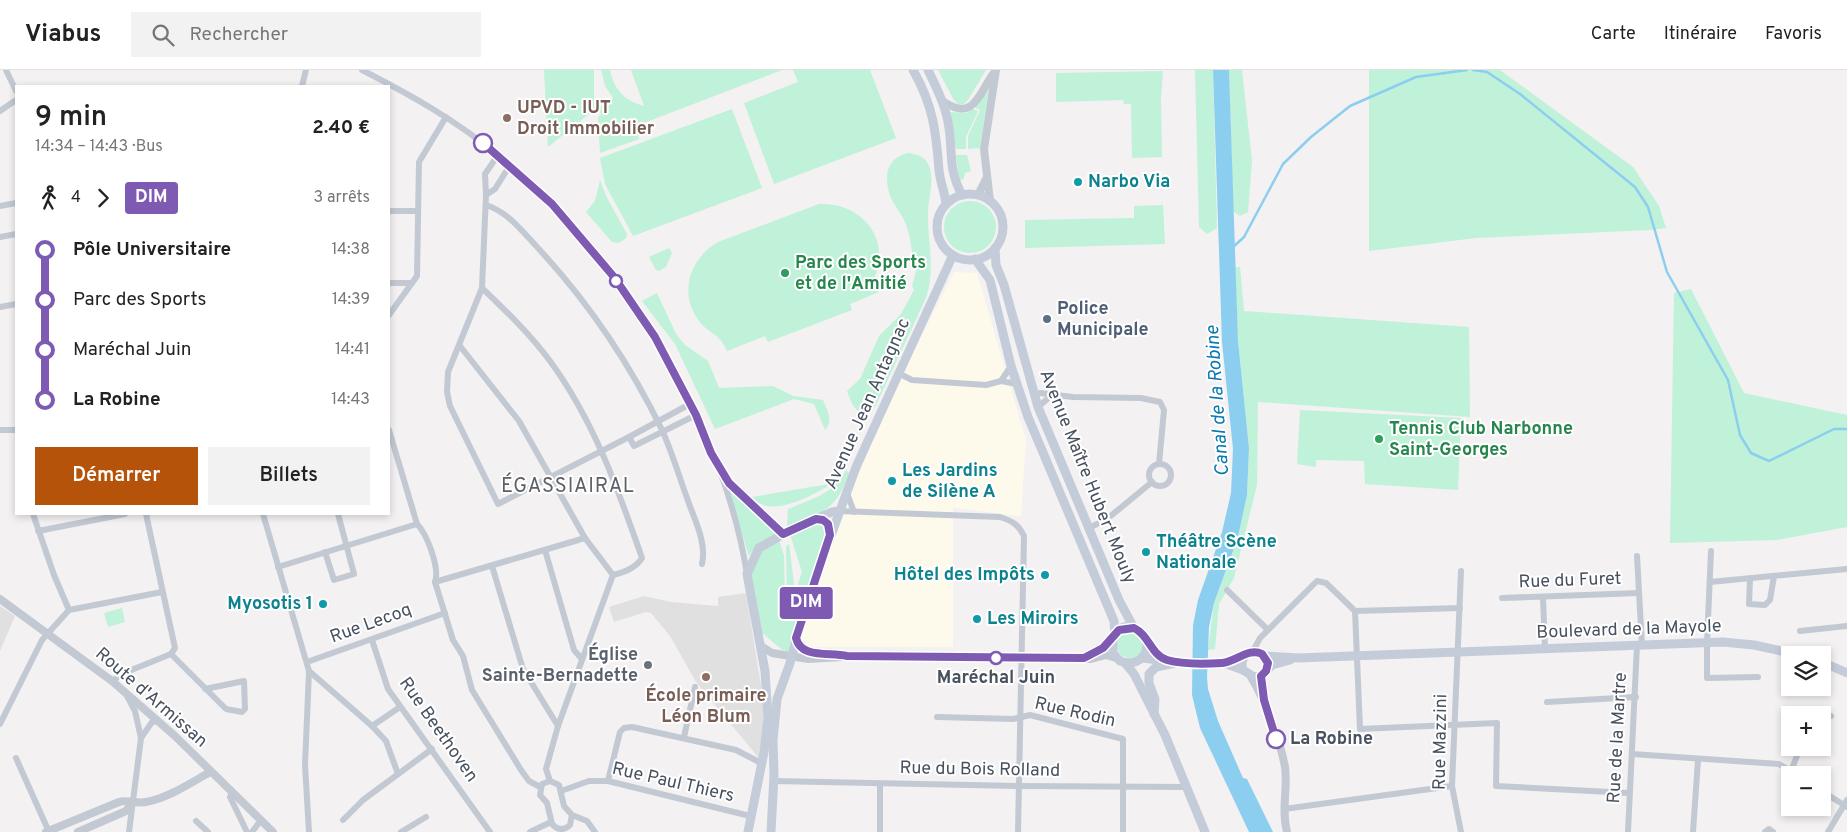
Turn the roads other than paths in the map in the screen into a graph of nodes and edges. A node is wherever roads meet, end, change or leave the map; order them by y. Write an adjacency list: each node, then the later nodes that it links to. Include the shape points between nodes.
1 (6, 70): 8 (street)
2 (306, 70): 7 (street)
3 (362, 70): 12 (street)
4 (913, 70): 21 (main road, via 930,103)
5 (928, 70): 10 (main road)
6 (995, 70): 10 (street, via 970,108 955,110); 15 (street, via 985,133)
7 (302, 85)
8 (15, 89)
9 (15, 101): 11 (street)
10 (944, 102): 17 (main road, via 952,176)
11 (0, 111)
12 (446, 117): 13 (street); 25 (street, via 418,162)
13 (498, 155): 14 (street); 16 (street, via 485,174)
14 (510, 166): 16 (street); 44 (street, via 552,204 614,277 655,337)
15 (986, 179): 18 (street); 19 (street)
16 (486, 195): 22 (street)
17 (962, 195): 18 (main road); 21 (main road)
18 (978, 195): 19 (main road)
19 (990, 201): 28 (main road, via 1002,222 1002,234)
20 (15, 203): 23 (street)
21 (946, 204): 29 (main road, via 937,221 937,231)
22 (486, 205): 33 (street); 47 (street, via 496,208 514,222 579,296 611,342)
23 (0, 206)
24 (390, 211): 25 (street)
25 (418, 211): 32 (street, via 417,276)
26 (15, 234): 27 (street)
27 (0, 237)
28 (995, 248): 30 (main road); 42 (main road, Avenue Maître Hubert Mouly, via 996,265)
29 (953, 255): 30 (main road); 39 (main road, Avenue Jean Antagnac)
30 (975, 259): 38 (main road, Avenue Maître Hubert Mouly, via 990,280)
31 (390, 283): 32 (street)
32 (412, 283): 36 (street)
33 (482, 288): 37 (street); 53 (street, via 518,322 550,361)
34 (15, 304): 35 (street)
35 (0, 307)
36 (390, 314)
37 (460, 346): 56 (street, via 519,421); 56 (street, via 448,372 450,406 498,504)
38 (1011, 366): 40 (street); 41 (main road, Avenue Maître Hubert Mouly)
39 (898, 373): 40 (street, via 912,380 986,385); 58 (main road, Avenue Jean Antagnac)
40 (1001, 381): 41 (street)
41 (1017, 384): 104 (main road, Avenue Maître Hubert Mouly, via 1114,621)
42 (1034, 395): 43 (street); 45 (main road, Avenue Maître Hubert Mouly)
43 (1052, 395): 45 (street); 55 (street, via 1123,400 1141,398 1160,402 1164,410)
44 (690, 404): 46 (street); 47 (street)
45 (1038, 407): 68 (main road, Avenue Maître Hubert Mouly)
46 (696, 415): 50 (street); 54 (street)
47 (656, 420): 50 (street); 52 (street)
48 (0, 430): 49 (street)
49 (15, 430)
50 (662, 431): 52 (street, via 634,446); 78 (street, via 700,535 704,554)
51 (390, 433): 67 (street)
52 (629, 436): 53 (street)
53 (602, 450): 56 (street); 84 (street, via 642,558 624,573)
54 (711, 453): 71 (street, via 729,483); 83 (street, via 724,485)
55 (1159, 464): 57 (street, via 1151,469 1149,476); 57 (street, via 1168,468 1170,480 1161,486)
56 (551, 477): 72 (street)
57 (1152, 482): 68 (street, via 1107,519)
58 (847, 492): 59 (main road, Avenue Jean Antagnac); 60 (street)
59 (840, 511): 60 (street); 66 (main road, Avenue Jean Antagnac); 70 (main road, Avenue Jean Antagnac)
60 (854, 512): 70 (street); 124 (street, via 1000,517 1020,528 1024,536)
61 (33, 515): 69 (street)
62 (120, 515): 69 (street)
63 (146, 515): 90 (street)
64 (262, 515): 80 (street)
65 (338, 515): 73 (street)
66 (816, 519): 70 (main road, via 823,520); 71 (main road, Avenue Jean Antagnac)
67 (417, 524): 73 (street); 87 (street, via 427,540 438,574)
68 (1089, 528): 100 (main road, Avenue Maître Hubert Mouly)
69 (38, 531): 96 (street)
70 (832, 531): 105 (main road, Avenue Jean Antagnac)
71 (783, 534): 83 (main road, Avenue Jean Antagnac, via 759,548)
72 (586, 538): 74 (street); 84 (street)
73 (347, 546): 76 (street); 76 (street, via 354,574 334,580)
74 (545, 550): 79 (street); 120 (street, via 574,650)
75 (1711, 551): 88 (street)
76 (326, 552): 80 (street)
77 (1637, 556): 91 (street, Rue de la Martre)
78 (702, 564)
79 (492, 566): 87 (street); 153 (street, via 523,669)
80 (278, 567): 127 (street)
81 (1847, 569): 85 (street)
82 (1461, 571): 95 (street, Rue Mazzini)
83 (747, 574): 110 (main road)
84 (613, 575): 120 (street)
85 (1774, 576): 86 (street); 86 (street, via 1770,600 1765,605 1749,604)
86 (1750, 579): 88 (street)
87 (436, 582): 98 (street)
88 (1710, 582): 108 (street)
89 (1227, 590): 101 (street)
90 (162, 592): 96 (street); 114 (street, via 175,648)
91 (1639, 593): 92 (street, Rue du Furet); 109 (street, Rue de la Martre)
92 (1543, 597): 93 (street, Rue du Furet); 111 (street)
93 (1502, 598)
94 (0, 599): 103 (street, Route d'Armissan)
95 (1460, 608): 97 (street); 113 (street, Rue Mazzini)
96 (69, 610): 103 (street)
97 (1355, 611): 101 (street, via 1326,583 1318,581 1312,583); 118 (street)
98 (445, 613): 107 (street, Rue Lecoq); 171 (street, via 452,640 463,656 472,690 521,770 529,781)
99 (1847, 626): 102 (street)
100 (1134, 628): 104 (main road, via 1124,628); 106 (main road)
101 (1268, 630): 115 (street)
102 (1800, 631)
103 (49, 632): 138 (street, Route d'Armissan); 150 (street)
104 (1114, 637): 121 (street, via 1103,648); 122 (main road, via 1111,647)
105 (796, 638): 116 (street, via 804,651); 119 (main road, Avenue Jean Antagnac)
106 (1146, 639): 125 (main road, via 1147,648); 126 (main road)
107 (372, 640): 127 (street, Rue Lecoq); 145 (street, Rue Beethoven, via 388,689)
108 (1707, 642): 109 (main road, Boulevard de la Mayole); 112 (main road, Boulevard de la Mayole, via 1754,644); 137 (street, via 1708,678)
109 (1639, 645): 111 (main road, Boulevard de la Mayole); 142 (street, Rue de la Martre)
110 (761, 646): 119 (street, via 772,654); 160 (main road, via 768,691 768,718)
111 (1545, 649): 113 (main road, Boulevard de la Mayole)
112 (1781, 650)
113 (1458, 652): 118 (main road, Boulevard de la Mayole); 151 (street, Rue Mazzini)
114 (170, 654): 138 (street); 140 (street)
115 (1249, 654): 117 (main road); 130 (main road); 132 (main road, via 1242,662)
116 (847, 656): 119 (street); 124 (street)
117 (1265, 656): 123 (main road); 135 (main road, via 1268,663)
118 (1356, 656): 123 (main road, Boulevard de la Mayole); 151 (street, via 1360,729)
119 (792, 657): 166 (main road, Avenue Jean Antagnac, via 781,685 773,740)
120 (582, 658): 153 (street)
121 (1084, 658): 122 (street, via 1110,655); 124 (street)
122 (1116, 658): 129 (main road)
123 (1298, 658): 135 (main road, via 1280,662)
124 (1022, 659): 148 (street)
125 (1142, 659): 126 (main road); 129 (main road); 146 (main road, via 1139,672)
126 (1164, 659): 128 (main road)
127 (307, 662): 133 (street)
128 (1181, 662): 130 (main road); 146 (main road, via 1156,667 1149,674 1148,683 1155,699)
129 (1125, 663): 146 (main road, via 1134,674)
130 (1220, 663): 132 (main road)
131 (1831, 666): 134 (main road)
132 (1243, 670): 136 (main road)
133 (309, 672): 152 (street); 195 (street, via 305,765)
134 (1847, 673)
135 (1263, 674): 136 (main road); 143 (street)
136 (1251, 677): 143 (street)
137 (1758, 677)
138 (112, 681): 141 (street, Route d'Armissan)
139 (695, 687): 154 (street)
140 (205, 689): 140 (street, via 226,709 242,712 245,709 244,681)
141 (125, 692): 149 (street, Route d'Armissan); 155 (street, via 135,711)
142 (1636, 697): 144 (street); 157 (street, Rue de la Martre)
143 (1264, 700): 179 (street, via 1285,767)
144 (1547, 702)
145 (400, 706): 152 (street); 156 (street, Rue Beethoven)
146 (1154, 715): 172 (main road)
147 (937, 717): 148 (street, Rue Rodin)
148 (1020, 718): 168 (street); 169 (street, Rue Rodin, via 1030,715 1123,739)
149 (158, 721): 155 (street, via 152,722); 162 (street, Route d'Armissan)
150 (0, 724)
151 (1455, 725): 170 (street, Rue Mazzini); 175 (street, via 1497,723 1496,786)
152 (372, 726): 163 (street, via 386,741)
153 (558, 726): 164 (street, via 546,769)
154 (684, 737): 160 (street, via 736,750); 165 (street, via 624,728 620,732)
155 (141, 738): 177 (street)
156 (432, 749): 163 (street); 197 (street, Rue Beethoven)
157 (1632, 754): 159 (street); 175 (street, Rue de la Martre)
158 (16, 758): 188 (street)
159 (1698, 760): 161 (street); 209 (street)
160 (761, 763): 181 (main road)
161 (1782, 766)
162 (210, 772): 174 (street, Route d'Armissan); 177 (street, via 160,798)
163 (398, 774): 184 (street, via 363,800)
164 (550, 781): 171 (street); 173 (street)
165 (608, 781): 173 (street, Rue Paul Thiers, via 589,781); 181 (street, Rue Paul Thiers)
166 (773, 781): 167 (street, Rue du Bois Rolland); 201 (main road, Avenue Jean Antagnac)
167 (880, 784): 168 (street, Rue du Bois Rolland); 202 (street)
168 (1020, 786): 169 (street, Rue du Bois Rolland); 203 (street)
169 (1124, 786): 172 (street, Rue du Bois Rolland); 204 (street)
170 (1452, 786): 179 (street); 207 (street, Rue Mazzini)
171 (540, 787): 186 (street, via 540,795 551,812)
172 (1186, 787): 205 (main road)
173 (561, 791): 180 (street, via 564,806)
174 (232, 792): 183 (street, Route d'Armissan); 192 (street, via 230,797)
175 (1629, 793): 208 (street, Rue de la Martre)
176 (1831, 796): 178 (street)
177 (132, 803): 188 (street, via 119,802); 189 (street, via 126,811); 190 (street)
178 (1846, 804): 212 (street)
179 (1284, 809): 206 (street)
180 (572, 815): 187 (street, via 570,825); 199 (street, via 587,822)
181 (750, 816): 200 (main road)
182 (426, 817): 196 (street)
183 (261, 820): 193 (street); 194 (street, Route d'Armissan)
184 (343, 820)
185 (196, 821): 191 (street)
186 (551, 822): 187 (street); 198 (street)
187 (561, 831)
188 (48, 832)
189 (78, 832)
190 (129, 832)
191 (208, 832)
192 (247, 832)
193 (252, 832)
194 (273, 832)
195 (308, 832)
196 (401, 832)
197 (490, 832)
198 (530, 832)
199 (595, 832)
200 (748, 832)
201 (771, 832)
202 (880, 832)
203 (1018, 832)
204 (1122, 832)
205 (1205, 832)
206 (1287, 832)
207 (1461, 832)
208 (1628, 832)
209 (1693, 832)
210 (1764, 832): 211 (street, via 1769,829)
211 (1773, 832)
212 (1828, 832)

